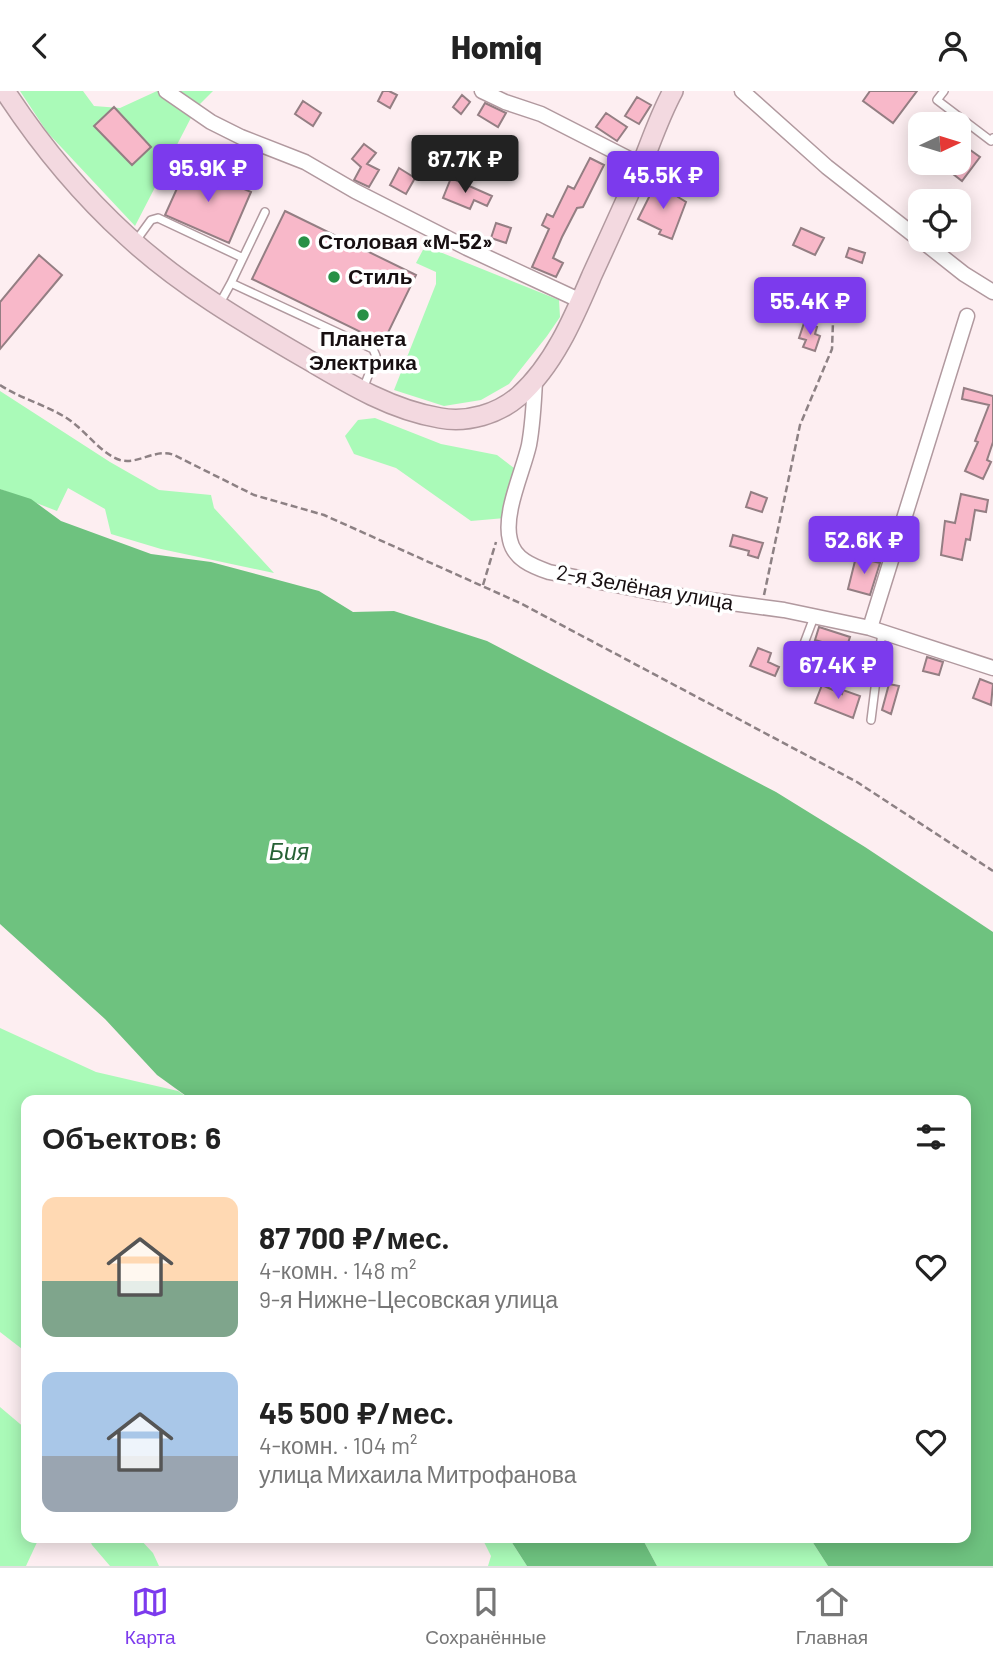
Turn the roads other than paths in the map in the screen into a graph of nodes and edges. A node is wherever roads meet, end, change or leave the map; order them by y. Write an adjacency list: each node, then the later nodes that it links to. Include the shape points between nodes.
1 (5, 91): 11 (main road, via 81,188)
2 (166, 91): 16 (street, via 211,122 305,162 454,241)
3 (482, 91): 8 (street, via 547,117)
4 (673, 91): 8 (main road)
5 (742, 91): 10 (street, via 827,167)
6 (944, 91): 7 (lane, via 937,100)
7 (992, 141)
8 (641, 165): 16 (main road)
9 (265, 212): 13 (lane)
10 (908, 230)
11 (135, 242): 13 (lane, via 151,220 158,218); 17 (main road)
12 (936, 252): 15 (street)
13 (243, 258): 14 (lane)
14 (231, 283): 17 (lane); 20 (lane, via 373,349 376,356)
15 (993, 292)
16 (581, 301): 19 (main road)
17 (219, 306): 20 (main road)
18 (967, 316): 22 (street)
19 (535, 380): 20 (main road, via 501,409 462,419 416,412); 21 (street, 2-я Зелёная улица, via 529,443 510,514 509,539 520,558 549,572)
20 (362, 390)
21 (814, 617): 22 (street, 2-я Зелёная улица); 24 (lane)
22 (876, 630): 23 (street, 2-я Зелёная улица); 25 (lane)
23 (993, 668)
24 (794, 670)
25 (871, 720)

